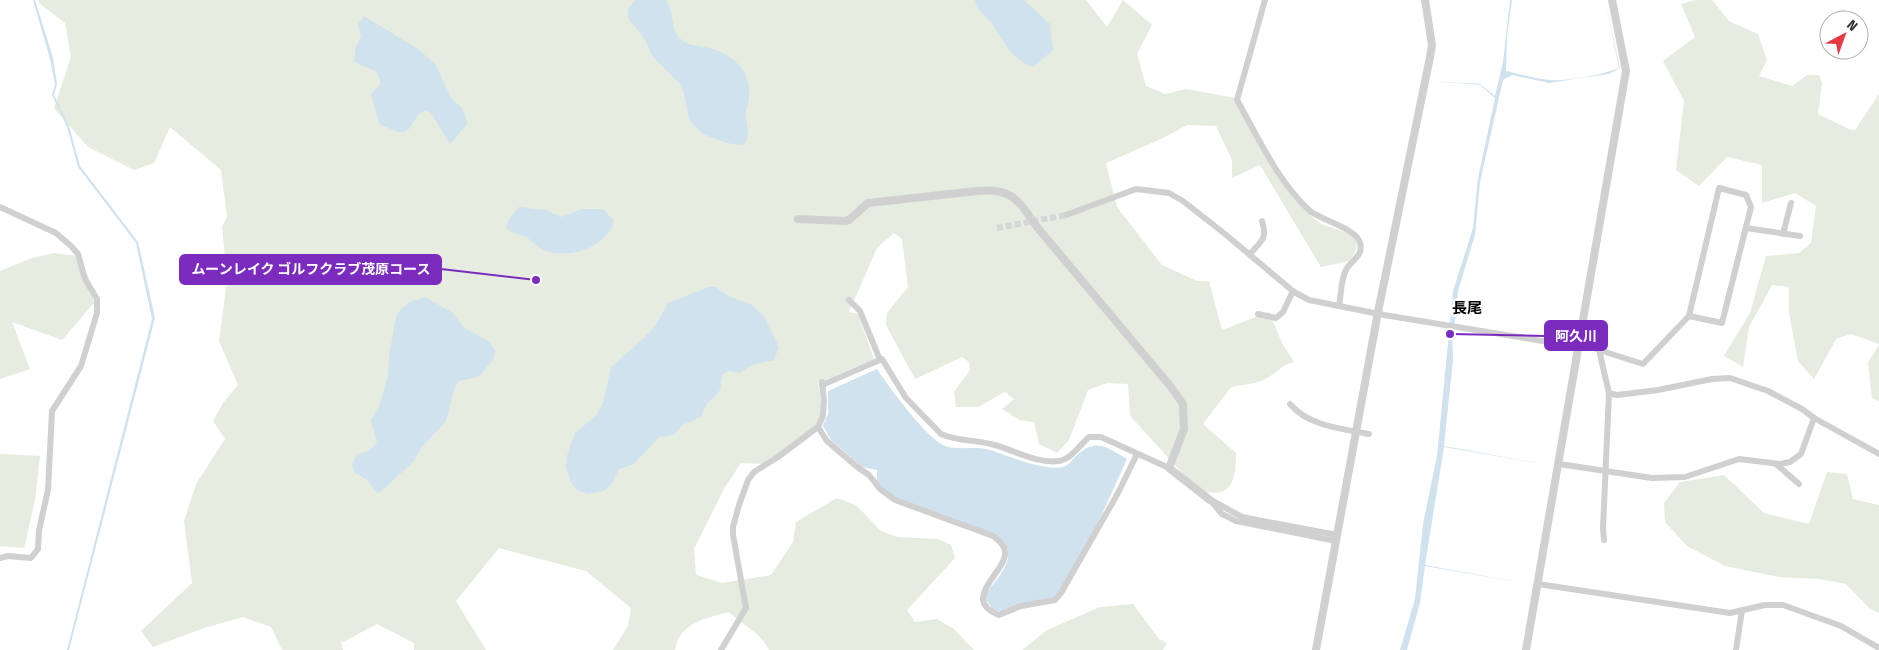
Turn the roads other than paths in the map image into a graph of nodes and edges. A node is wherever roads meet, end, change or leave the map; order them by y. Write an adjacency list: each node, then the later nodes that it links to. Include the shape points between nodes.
1 (1265, 0): 15 (street, via 1237,100 1294,194 1320,218 1358,238 1361,252 1346,269)
2 (1425, 0): 16 (street, via 1432,45)
3 (1612, 0): 19 (street, via 1626,71)
4 (1791, 204): 10 (street)
5 (0, 207): 38 (street, via 56,233 71,246 78,254 97,304 81,366 52,411 48,490 38,549 31,558)
6 (1066, 215): 12 (street, via 1136,189 1169,193)
7 (798, 219): 32 (street, via 845,221 868,202 977,191 994,190 1017,199 1183,404 1184,429)
8 (1262, 220): 12 (street, via 1266,232 1264,238)
9 (1746, 228): 10 (street); 18 (street, via 1722,323); 18 (street, via 1751,207 1746,195 1719,188)
10 (1783, 234): 11 (street)
11 (1800, 236)
12 (1250, 254): 13 (street)
13 (1293, 291): 15 (street, via 1309,300); 17 (street, via 1283,312 1276,318)
14 (849, 300): 21 (street, via 860,311)
15 (1339, 306): 16 (street)
16 (1378, 312): 19 (street); 26 (street)
17 (1258, 314)
18 (1689, 316): 20 (street, via 1643,364)
19 (1579, 347): 20 (street); 31 (street)
20 (1599, 350): 22 (street)
21 (880, 360): 25 (street, via 822,383 823,416); 28 (street, via 906,398 948,438 992,444 1044,460 1060,461 1089,437 1101,437)
22 (1609, 393): 24 (street, via 1658,390 1730,378 1768,391); 33 (street)
23 (1290, 404): 26 (street, via 1316,422)
24 (1814, 418): 29 (street); 30 (street, via 1801,454 1790,462)
25 (818, 427): 28 (street, via 827,441 869,474 880,489 895,500 993,536 1003,544 1006,552 1004,561 984,589 983,598 989,609 999,616 1021,606 1055,600 1061,594); 42 (street, via 754,472 748,480 732,527 746,608)
26 (1356, 431): 27 (street); 36 (street)
27 (1369, 434)
28 (1137, 454): 32 (street)
29 (1879, 454)
30 (1775, 463): 33 (street, via 1739,459 1685,477 1669,478); 34 (street)
31 (1559, 464): 33 (street); 39 (street)
32 (1169, 468): 35 (street)
33 (1605, 471): 37 (street)
34 (1800, 484)
35 (1210, 500): 36 (street, via 1222,514 1236,521)
36 (1336, 538): 43 (street)
37 (1604, 540)
38 (0, 558)
39 (1538, 584): 40 (street, via 1710,611 1730,613); 44 (street)
40 (1742, 610): 41 (street, via 1783,605 1841,626); 45 (street)
41 (1879, 648)
42 (721, 650)
43 (1316, 650)
44 (1526, 650)
45 (1736, 650)

